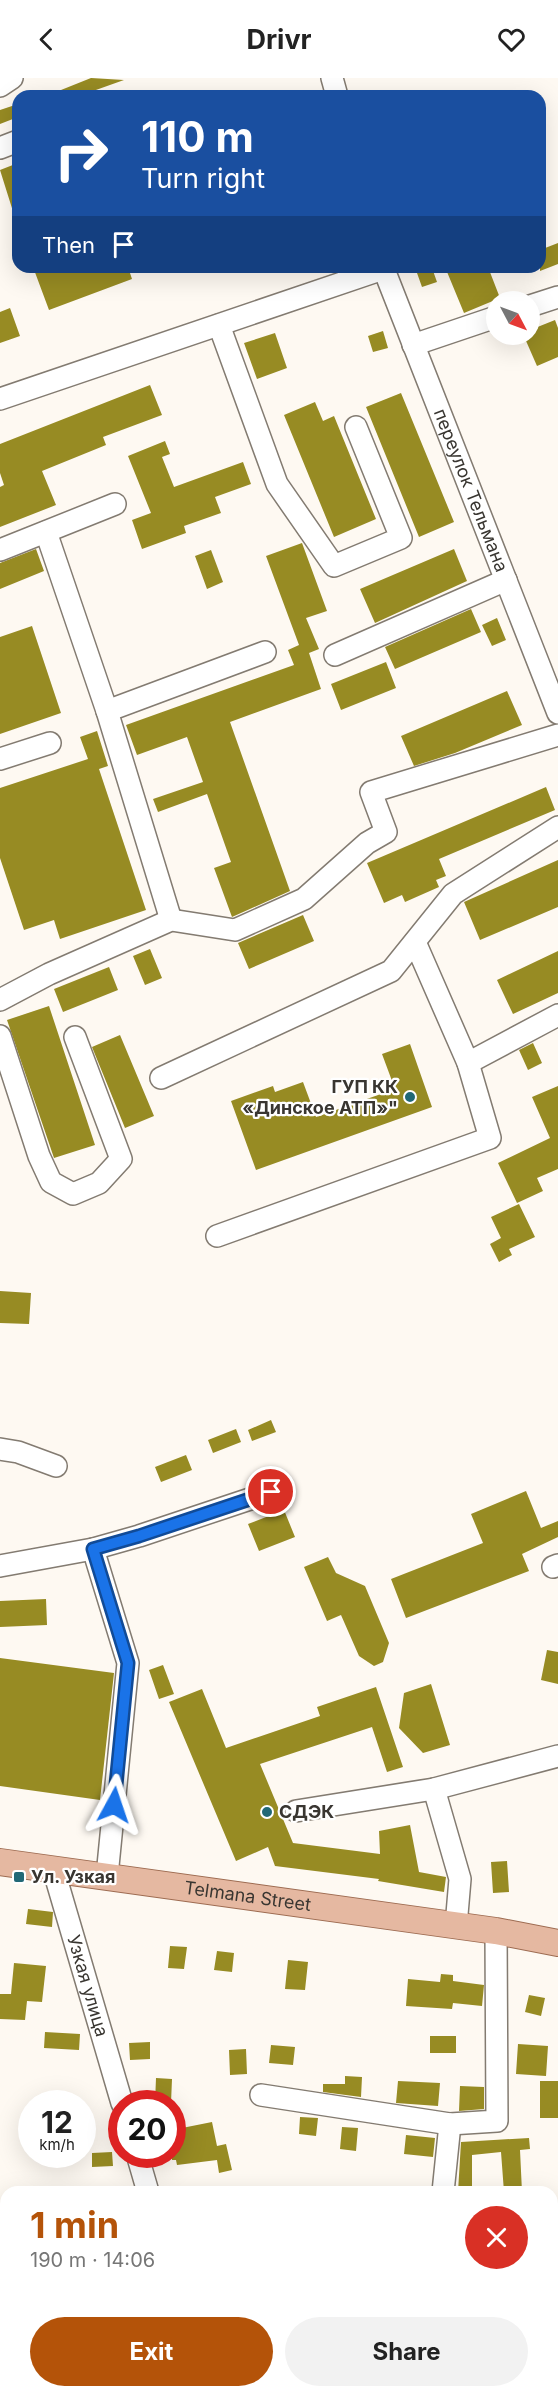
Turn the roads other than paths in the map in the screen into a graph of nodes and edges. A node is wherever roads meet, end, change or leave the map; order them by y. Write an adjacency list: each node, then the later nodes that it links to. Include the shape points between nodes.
1 (12, 78): 2 (street)
2 (0, 86)
3 (369, 273): 8 (street)
4 (385, 273): 9 (street, переулок Тельмана)
5 (558, 297): 6 (street)
6 (540, 303)
7 (486, 320): 9 (street)
8 (219, 325): 10 (street); 11 (street, via 277,484 334,566 401,538)
9 (413, 345): 15 (street, переулок Тельмана)
10 (0, 399)
11 (356, 427)
12 (115, 504): 13 (street)
13 (46, 532): 14 (street); 18 (street)
14 (0, 550)
15 (506, 580): 17 (street); 19 (street, переулок Тельмана)
16 (265, 652): 18 (street)
17 (335, 655)
18 (107, 711): 24 (street)
19 (558, 712)
20 (558, 735): 24 (street, via 371,792 386,832 367,843 304,899 235,930)
21 (50, 743): 22 (street)
22 (0, 759)
23 (558, 826): 25 (street, via 453,894)
24 (171, 920): 26 (street)
25 (415, 942): 30 (street); 31 (street, via 391,971)
26 (0, 1000)
27 (558, 1015): 30 (street)
28 (0, 1036): 29 (street, via 51,1182 73,1194 99,1183 121,1159)
29 (75, 1037)
30 (468, 1063): 32 (street, via 490,1138)
31 (161, 1078)
32 (217, 1236)
33 (0, 1449): 34 (street)
34 (56, 1466)
35 (271, 1492): 36 (street)
36 (93, 1549): 37 (street); 43 (street, via 128,1663)
37 (0, 1566)
38 (558, 1756): 39 (street)
39 (434, 1790): 40 (street); 44 (street, via 460,1879)
40 (296, 1812)
41 (0, 1862): 42 (main road, Telmana Street)
42 (53, 1868): 43 (main road, Telmana Street); 47 (street, Узкая улица)
43 (107, 1876): 44 (main road, Telmana Street)
44 (456, 1926): 45 (main road, Telmana Street)
45 (496, 1931): 46 (main road, Telmana Street); 49 (street, via 497,2121)
46 (558, 1943)
47 (118, 2090)
48 (261, 2095): 49 (street)
49 (450, 2124): 52 (street)
50 (141, 2168): 51 (street)
51 (146, 2186)
52 (444, 2186)

